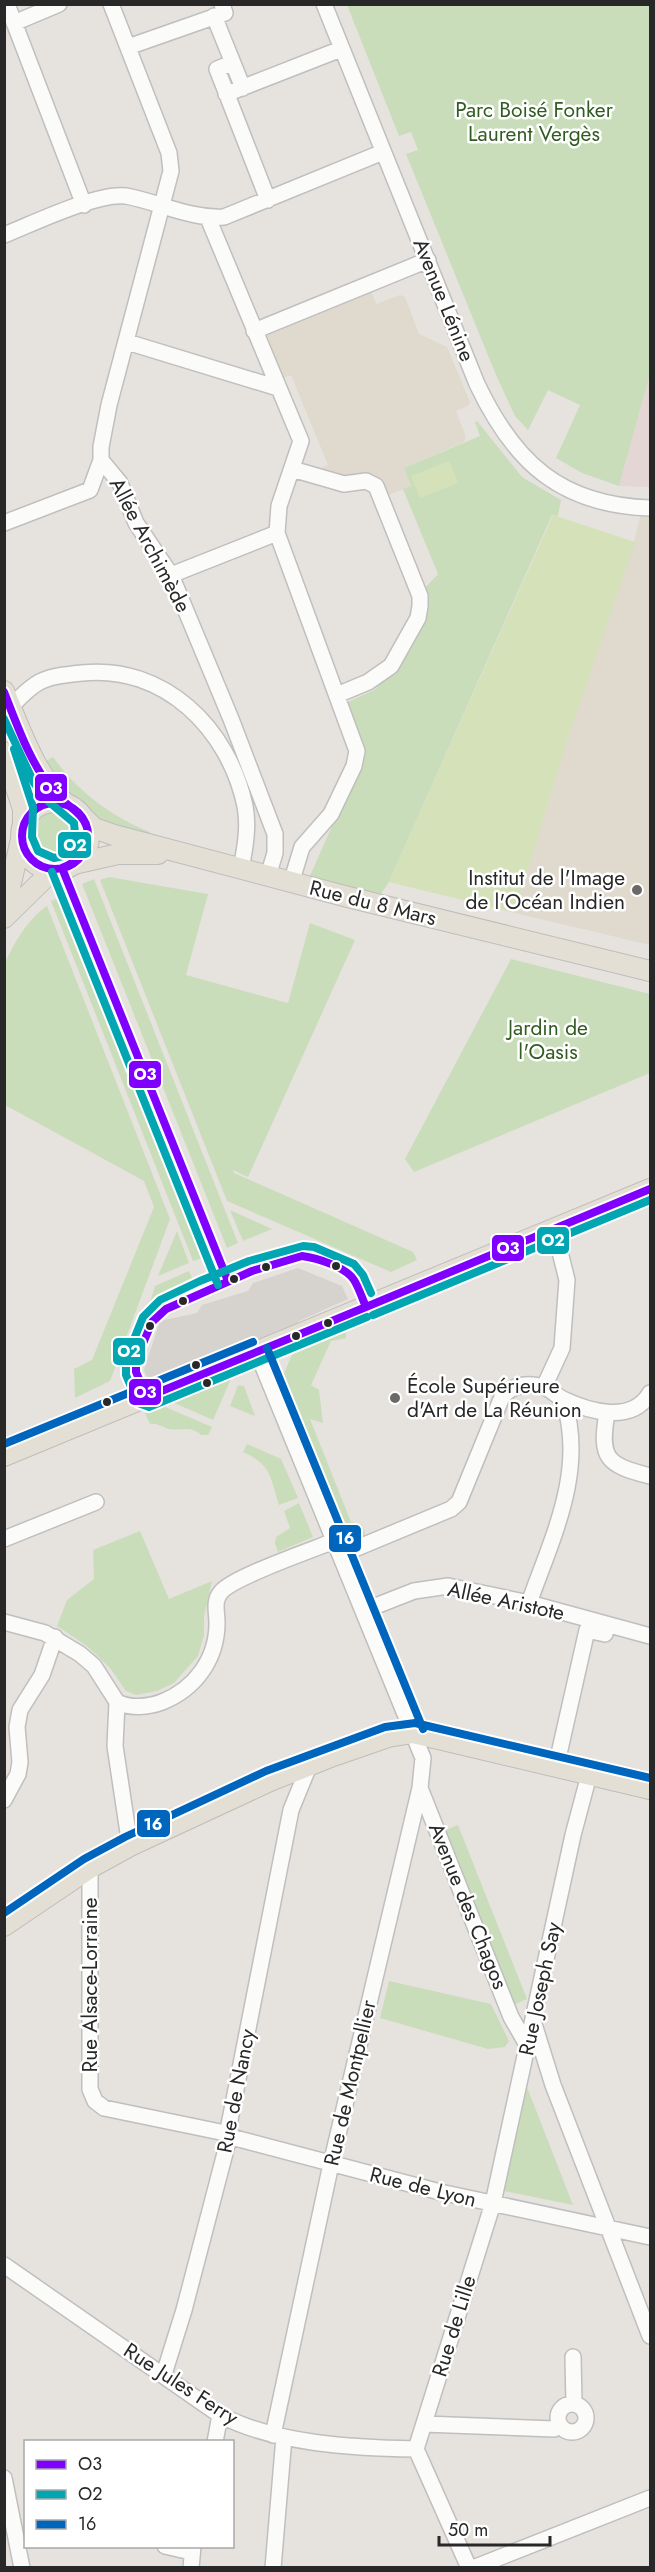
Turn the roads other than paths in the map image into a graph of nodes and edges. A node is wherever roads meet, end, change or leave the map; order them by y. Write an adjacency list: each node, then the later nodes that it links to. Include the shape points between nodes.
1 (7, 4): 6 (street)
2 (59, 4): 6 (street)
3 (111, 4): 7 (street, Allée Archimède)
4 (324, 4): 8 (street, Avenue Lénine)
5 (218, 10): 7 (street); 9 (street)
6 (15, 23): 14 (street)
7 (128, 47): 15 (street, Allée Archimède, via 171,162)
8 (341, 49): 10 (street); 12 (street, Avenue Lénine)
9 (232, 63): 10 (street); 11 (street, via 217,69)
10 (243, 88): 11 (street)
11 (226, 94): 13 (street)
12 (383, 152): 13 (street); 18 (street, Avenue Lénine)
13 (268, 200): 16 (street, via 224,217)
14 (84, 205): 15 (street, via 114,195); 17 (street)
15 (162, 207): 16 (street); 20 (street, Allée Archimède)
16 (208, 218): 19 (street)
17 (4, 235)
18 (428, 260): 19 (street); 24 (street, Avenue Lénine, via 490,411 521,455 544,475 574,492 610,504)
19 (254, 331): 21 (street)
20 (127, 342): 21 (street); 22 (street, Allée Archimède, via 109,405)
21 (278, 388): 23 (street, via 301,441)
22 (101, 460): 25 (street, via 90,490); 27 (street, Allée Archimède, via 120,483 136,523)
23 (292, 469): 26 (street, via 279,506); 28 (street, via 344,484 366,481 376,486 420,596 418,618 391,666 368,682)
24 (651, 508)
25 (4, 523)
26 (277, 533): 27 (street); 28 (street)
27 (171, 575): 38 (street, Allée Archimède, via 275,834)
28 (337, 694): 39 (street, via 355,744 356,759 331,814 302,847)
29 (8, 699): 31 (main road, via 43,777); 37 (street, via 52,676 98,672 131,677 184,702 207,724 235,775 245,806)
30 (4, 752): 33 (main road, via 23,809)
31 (65, 803): 32 (main road); 33 (main road, via 44,803 27,816)
32 (83, 817): 34 (main road, Rue du 8 Mars, via 94,828); 35 (main road, via 88,837)
33 (22, 832): 36 (main road, via 24,848 35,863); 40 (main road)
34 (202, 859): 35 (main road, Rue du 8 Mars, via 118,854); 37 (main road, Rue du 8 Mars)
35 (74, 864): 36 (main road)
36 (54, 870): 41 (main road)
37 (241, 870): 38 (main road, Rue du 8 Mars)
38 (268, 876): 39 (main road, Rue du 8 Mars)
39 (291, 883): 42 (main road, Rue du 8 Mars)
40 (4, 904)
41 (4, 918)
42 (651, 971)
43 (651, 1189): 44 (main road)
44 (554, 1228): 45 (main road); 46 (street, via 567,1280 562,1348)
45 (257, 1352): 50 (main road); 54 (street, Rue de Montpellier)
46 (544, 1387): 48 (street); 54 (street, via 518,1385 508,1389 459,1502 451,1509)
47 (651, 1393): 49 (street, via 631,1411)
48 (563, 1399): 49 (street); 55 (street, via 571,1438 570,1479 560,1520)
49 (606, 1413): 51 (street, via 606,1453 621,1469)
50 (4, 1456)
51 (651, 1476)
52 (96, 1502): 53 (street)
53 (4, 1539)
54 (337, 1548): 56 (street, Rue de Montpellier); 61 (street, via 238,1580 219,1595 213,1650 195,1680 158,1703 133,1706)
55 (529, 1603): 56 (street, Allée Aristote, via 448,1586 430,1587); 58 (street, Allée Aristote)
56 (363, 1611): 62 (street, Rue de Montpellier)
57 (4, 1622): 59 (street)
58 (651, 1636)
59 (55, 1637): 61 (street, via 94,1666); 69 (street, via 42,1675 20,1710 16,1727 18,1774)
60 (629, 1640): 64 (street, via 587,1630)
61 (117, 1702): 71 (street, via 115,1746)
62 (412, 1733): 63 (main road, via 388,1737); 64 (main road); 67 (street, Rue de Montpellier, via 423,1758)
63 (309, 1766): 66 (main road); 70 (street, Rue de Nancy)
64 (556, 1767): 65 (main road)
65 (590, 1775): 68 (main road); 74 (street, Rue Joseph Say)
66 (270, 1781): 70 (street, via 281,1784); 71 (main road)
67 (420, 1788): 75 (street, Avenue des Chagos, via 511,2017); 79 (street, Rue de Montpellier)
68 (651, 1789)
69 (4, 1800)
70 (293, 1804): 78 (street, Rue de Nancy)
71 (130, 1846): 72 (main road)
72 (90, 1868): 73 (main road); 77 (street, Rue Alsace-Lorraine, via 90,2089)
73 (8, 1919)
74 (533, 2017): 75 (street, Rue Joseph Say); 76 (street, Avenue des Chagos)
75 (528, 2047): 76 (street, Avenue des Chagos); 80 (street, Rue Joseph Say)
76 (553, 2085): 81 (street, Avenue des Chagos)
77 (95, 2101): 78 (street, Rue de Lyon, via 115,2112)
78 (230, 2134): 79 (street, Rue de Lyon); 87 (street, Rue de Nancy)
79 (331, 2164): 80 (street, Rue de Lyon); 92 (street, Rue de Montpellier)
80 (493, 2204): 81 (street, Rue de Lyon); 90 (street, Rue de Lille)
81 (607, 2227): 82 (street, Rue de Lyon); 84 (street, Avenue des Chagos)
82 (651, 2237)
83 (4, 2265): 87 (street, Rue Jules Ferry)
84 (647, 2318): 85 (street, Avenue des Chagos)
85 (651, 2336)
86 (573, 2357): 88 (street)
87 (164, 2374): 89 (street, Rue Jules Ferry)
88 (574, 2404): 91 (street, via 561,2408 557,2417); 91 (street, via 585,2412 584,2425 572,2432)
89 (220, 2415): 92 (street, Rue Jules Ferry); 93 (street)
90 (424, 2424): 91 (street, via 554,2429); 94 (street, Rue de Lille)
91 (560, 2426)
92 (279, 2436): 94 (street, Rue Jules Ferry); 101 (street, Rue de Montpellier)
93 (215, 2440)
94 (416, 2449): 102 (street)
95 (4, 2478): 97 (street)
96 (651, 2498): 103 (street)
97 (14, 2517): 100 (street)
98 (168, 2548): 99 (street)
99 (192, 2555)
100 (22, 2568)
101 (273, 2568)
102 (469, 2568)
103 (473, 2568)

